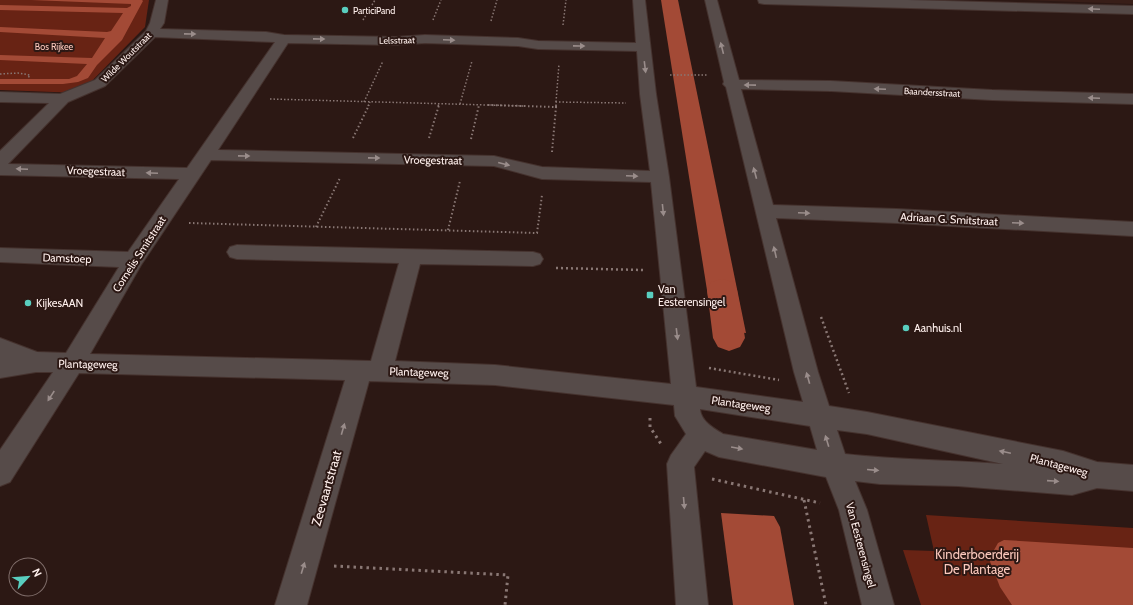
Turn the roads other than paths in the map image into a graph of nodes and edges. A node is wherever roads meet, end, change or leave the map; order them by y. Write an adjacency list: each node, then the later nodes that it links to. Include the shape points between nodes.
1 (162, 0): 6 (street, Wilde Woutstraat, via 157,23)
2 (639, 0): 8 (street)
3 (710, 0): 9 (street, Van Eesterensingel, one-way to 3)
4 (764, 0): 5 (street, one-way to 4)
5 (1133, 10)
6 (150, 33): 7 (street, Lelsstraat, one-way to 7, via 266,36); 11 (street, Wilde Woutstraat, via 100,83)
7 (284, 39): 8 (street, Lelsstraat, one-way to 8, via 425,39); 13 (street, Cornelis Smitstraat)
8 (642, 47): 17 (street, one-way to 17)
9 (731, 84): 12 (street, Baandersstraat, one-way to 9); 18 (street, Van Eesterensingel, one-way to 9)
10 (0, 97): 11 (street)
11 (62, 98): 14 (street, Wilde Woutstraat)
12 (1133, 99)
13 (205, 155): 16 (street, Cornelis Smitstraat); 17 (street, Vroegestraat, one-way to 17, via 494,161 548,173)
14 (0, 161)
15 (0, 169): 16 (street, Vroegestraat, one-way to 15)
16 (191, 174): 24 (street, Cornelis Smitstraat)
17 (660, 177): 30 (street, one-way to 30)
18 (765, 211): 19 (street, Adriaan G. Smitstraat, one-way to 19); 31 (street, Van Eesterensingel, one-way to 18)
19 (1133, 229)
20 (237, 252): 22 (street)
21 (0, 255): 24 (street, Damstoep)
22 (412, 255): 23 (street); 29 (street, Plantageweg)
23 (533, 259)
24 (134, 260): 27 (street, Cornelis Smitstraat)
25 (0, 348): 26 (street, Plantageweg)
26 (36, 362): 27 (street, Plantageweg); 28 (street, Plantageweg)
27 (72, 363): 29 (street, Plantageweg); 34 (street, Cornelis Smitstraat, one-way to 34)
28 (0, 368)
29 (370, 371): 30 (street, Plantageweg, via 495,375); 37 (street, Zeevaartstraat, one-way to 29)
30 (685, 396): 31 (street, Plantageweg); 32 (street, via 688,416)
31 (819, 415): 33 (street, Van Eesterensingel, one-way to 31); 35 (street, Plantageweg, one-way to 31, via 1063,464)
32 (701, 435): 33 (street, Plantageweg, one-way to 33, via 719,445); 38 (street, one-way to 38, via 680,464)
33 (835, 466): 35 (street, Plantageweg, one-way to 35, via 1072,482); 39 (street, Van Eesterensingel, via 853,510)
34 (0, 472)
35 (1097, 475): 36 (street, Plantageweg)
36 (1133, 478)
37 (291, 605)
38 (692, 605)
39 (878, 605)

